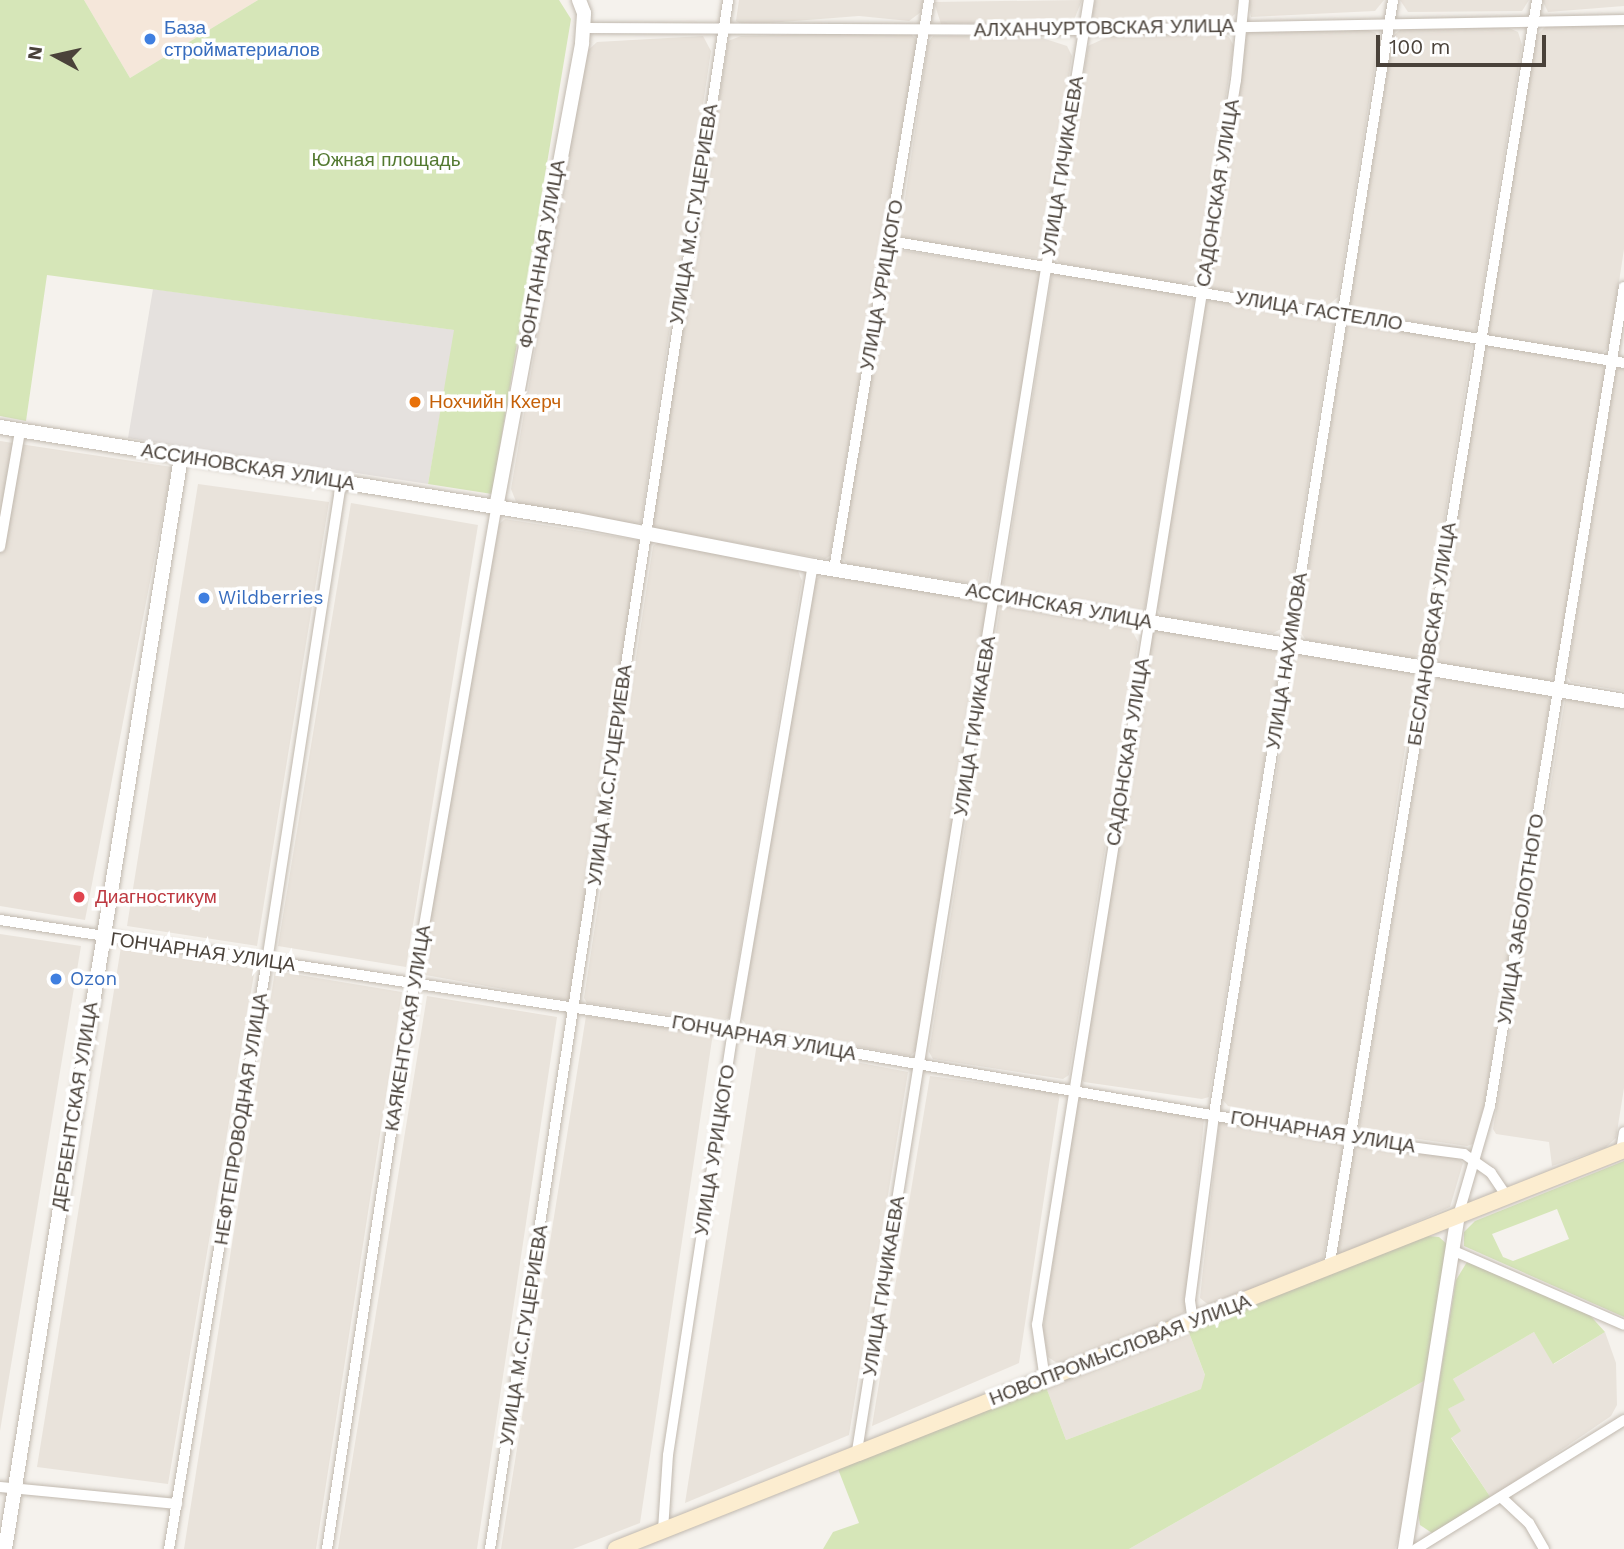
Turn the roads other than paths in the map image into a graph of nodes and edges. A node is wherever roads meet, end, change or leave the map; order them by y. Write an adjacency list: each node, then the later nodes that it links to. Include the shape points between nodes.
1 (579, 0): 12 (street, ФОНТАННАЯ УЛИЦА)
2 (729, 0): 14 (street, УЛИЦА М.С.ГУЦЕРИЕВА)
3 (929, 0): 13 (street, УЛИЦА УРИЦКОГО)
4 (1090, 0): 15 (street, УЛИЦА ГИЧИКАЕВА)
5 (1244, 0): 11 (street, САДОНСКАЯ УЛИЦА)
6 (1393, 0): 9 (street, УЛИЦА НАХИМОВА)
7 (1537, 0): 10 (street, БЕСЛАНОВСКАЯ УЛИЦА)
8 (1624, 20): 10 (street, АЛХАНЧУРТОВСКАЯ УЛИЦА)
9 (1390, 21): 10 (street, АЛХАНЧУРТОВСКАЯ УЛИЦА); 11 (street, АЛХАНЧУРТОВСКАЯ УЛИЦА); 20 (street, УЛИЦА НАХИМОВА)
10 (1534, 23): 21 (street, БЕСЛАНОВСКАЯ УЛИЦА)
11 (1239, 26): 15 (street, АЛХАНЧУРТОВСКАЯ УЛИЦА); 19 (street, САДОНСКАЯ УЛИЦА, via 1236,80)
12 (584, 28): 14 (street, АЛХАНЧУРТОВСКАЯ УЛИЦА); 27 (street, ФОНТАННАЯ УЛИЦА)
13 (925, 29): 14 (street, АЛХАНЧУРТОВСКАЯ УЛИЦА); 15 (street, АЛХАНЧУРТОВСКАЯ УЛИЦА); 16 (street, УЛИЦА УРИЦКОГО)
14 (723, 30): 28 (street, УЛИЦА М.С.ГУЦЕРИЕВА)
15 (1085, 30): 17 (street, УЛИЦА ГИЧИКАЕВА)
16 (889, 241): 17 (street, УЛИЦА ГАСТЕЛЛО); 31 (street, УЛИЦА УРИЦКОГО)
17 (1047, 269): 19 (street, УЛИЦА ГАСТЕЛЛО); 32 (street, УЛИЦА ГИЧИКАЕВА)
18 (1624, 287): 22 (street, УЛИЦА ЗАБОЛОТНОГО)
19 (1201, 292): 20 (street, УЛИЦА ГАСТЕЛЛО); 33 (street, САДОНСКАЯ УЛИЦА)
20 (1342, 313): 21 (street, УЛИЦА ГАСТЕЛЛО); 34 (street, УЛИЦА НАХИМОВА)
21 (1481, 340): 22 (street, УЛИЦА ГАСТЕЛЛО); 35 (street, БЕСЛАНОВСКАЯ УЛИЦА)
22 (1618, 362): 36 (street, УЛИЦА ЗАБОЛОТНОГО)
23 (0, 427): 24 (street, АССИНОВСКАЯ УЛИЦА)
24 (20, 431): 25 (street, АССИНОВСКАЯ УЛИЦА); 29 (street)
25 (181, 457): 26 (street, АССИНОВСКАЯ УЛИЦА); 39 (street, ДЕРБЕНТСКАЯ УЛИЦА)
26 (341, 481): 27 (street, АССИНОВСКАЯ УЛИЦА); 40 (street, НЕФТЕПРОВОДНАЯ УЛИЦА)
27 (496, 508): 28 (street, АССИНСКАЯ УЛИЦА); 41 (street, КАЯКЕНТСКАЯ УЛИЦА)
28 (645, 536): 30 (street, АССИНСКАЯ УЛИЦА); 42 (street, УЛИЦА М.С.ГУЦЕРИЕВА)
29 (0, 547)
30 (813, 566): 31 (street, АССИНСКАЯ УЛИЦА); 43 (street, УЛИЦА УРИЦКОГО)
31 (834, 569): 32 (street, АССИНСКАЯ УЛИЦА)
32 (996, 595): 33 (street, АССИНСКАЯ УЛИЦА); 44 (street, УЛИЦА ГИЧИКАЕВА)
33 (1149, 622): 34 (street, АССИНСКАЯ УЛИЦА); 45 (street, САДОНСКАЯ УЛИЦА)
34 (1290, 646): 35 (street, АССИНСКАЯ УЛИЦА); 46 (street, УЛИЦА НАХИМОВА)
35 (1427, 669): 36 (street, АССИНСКАЯ УЛИЦА); 48 (street, БЕСЛАНОВСКАЯ УЛИЦА)
36 (1559, 690): 37 (street, АССИНСКАЯ УЛИЦА); 50 (street, УЛИЦА ЗАБОЛОТНОГО, via 1490,1106)
37 (1624, 701)
38 (0, 920): 39 (street, ГОНЧАРНАЯ УЛИЦА)
39 (103, 938): 40 (street, ГОНЧАРНАЯ УЛИЦА); 60 (street, ДЕРБЕНТСКАЯ УЛИЦА)
40 (267, 961): 41 (street, ГОНЧАРНАЯ УЛИЦА); 62 (street, НЕФТЕПРОВОДНАЯ УЛИЦА)
41 (414, 984): 42 (street, ГОНЧАРНАЯ УЛИЦА); 66 (street, КАЯКЕНТСКАЯ УЛИЦА)
42 (576, 1007): 43 (street, ГОНЧАРНАЯ УЛИЦА); 67 (street, УЛИЦА М.С.ГУЦЕРИЕВА)
43 (733, 1032): 44 (street, ГОНЧАРНАЯ УЛИЦА); 63 (street, УЛИЦА УРИЦКОГО, via 668,1455)
44 (920, 1064): 45 (street, ГОНЧАРНАЯ УЛИЦА); 59 (street, УЛИЦА ГИЧИКАЕВА)
45 (1073, 1090): 46 (street, ГОНЧАРНАЯ УЛИЦА); 57 (street, САДОНСКАЯ УЛИЦА, via 1037,1325)
46 (1213, 1114): 48 (street, ГОНЧАРНАЯ УЛИЦА); 55 (street, УЛИЦА НАХИМОВА, via 1190,1300)
47 (1624, 1132): 49 (street)
48 (1349, 1139): 50 (street, ГОНЧАРНАЯ УЛИЦА); 54 (street, БЕСЛАНОВСКАЯ УЛИЦА)
49 (1623, 1150): 51 (main road, НОВОПРОМЫСЛОВАЯ УЛИЦА)
50 (1475, 1158): 51 (street); 52 (street, УЛИЦА ЗАБОЛОТНОГО)
51 (1507, 1197): 52 (main road, НОВОПРОМЫСЛОВАЯ УЛИЦА)
52 (1458, 1216): 53 (street, УЛИЦА ЗАБОЛОТНОГО); 54 (main road, НОВОПРОМЫСЛОВАЯ УЛИЦА)
53 (1454, 1251): 56 (street); 69 (street, УЛИЦА ЗАБОЛОТНОГО)
54 (1329, 1268): 55 (main road, НОВОПРОМЫСЛОВАЯ УЛИЦА)
55 (1193, 1322): 57 (main road, НОВОПРОМЫСЛОВАЯ УЛИЦА)
56 (1624, 1325)
57 (1045, 1380): 59 (main road, НОВОПРОМЫСЛОВАЯ УЛИЦА)
58 (1624, 1420): 61 (street)
59 (858, 1451): 63 (main road, НОВОПРОМЫСЛОВАЯ УЛИЦА)
60 (7, 1489): 62 (street); 64 (street, ДЕРБЕНТСКАЯ УЛИЦА)
61 (1502, 1498): 70 (street); 71 (street, via 1529,1523)
62 (177, 1504): 65 (street, НЕФТЕПРОВОДНАЯ УЛИЦА)
63 (663, 1530): 68 (main road, НОВОПРОМЫСЛОВАЯ УЛИЦА)
64 (5, 1549)
65 (169, 1549)
66 (327, 1549)
67 (490, 1549)
68 (616, 1549)
69 (1405, 1549)
70 (1416, 1549)
71 (1544, 1549)

